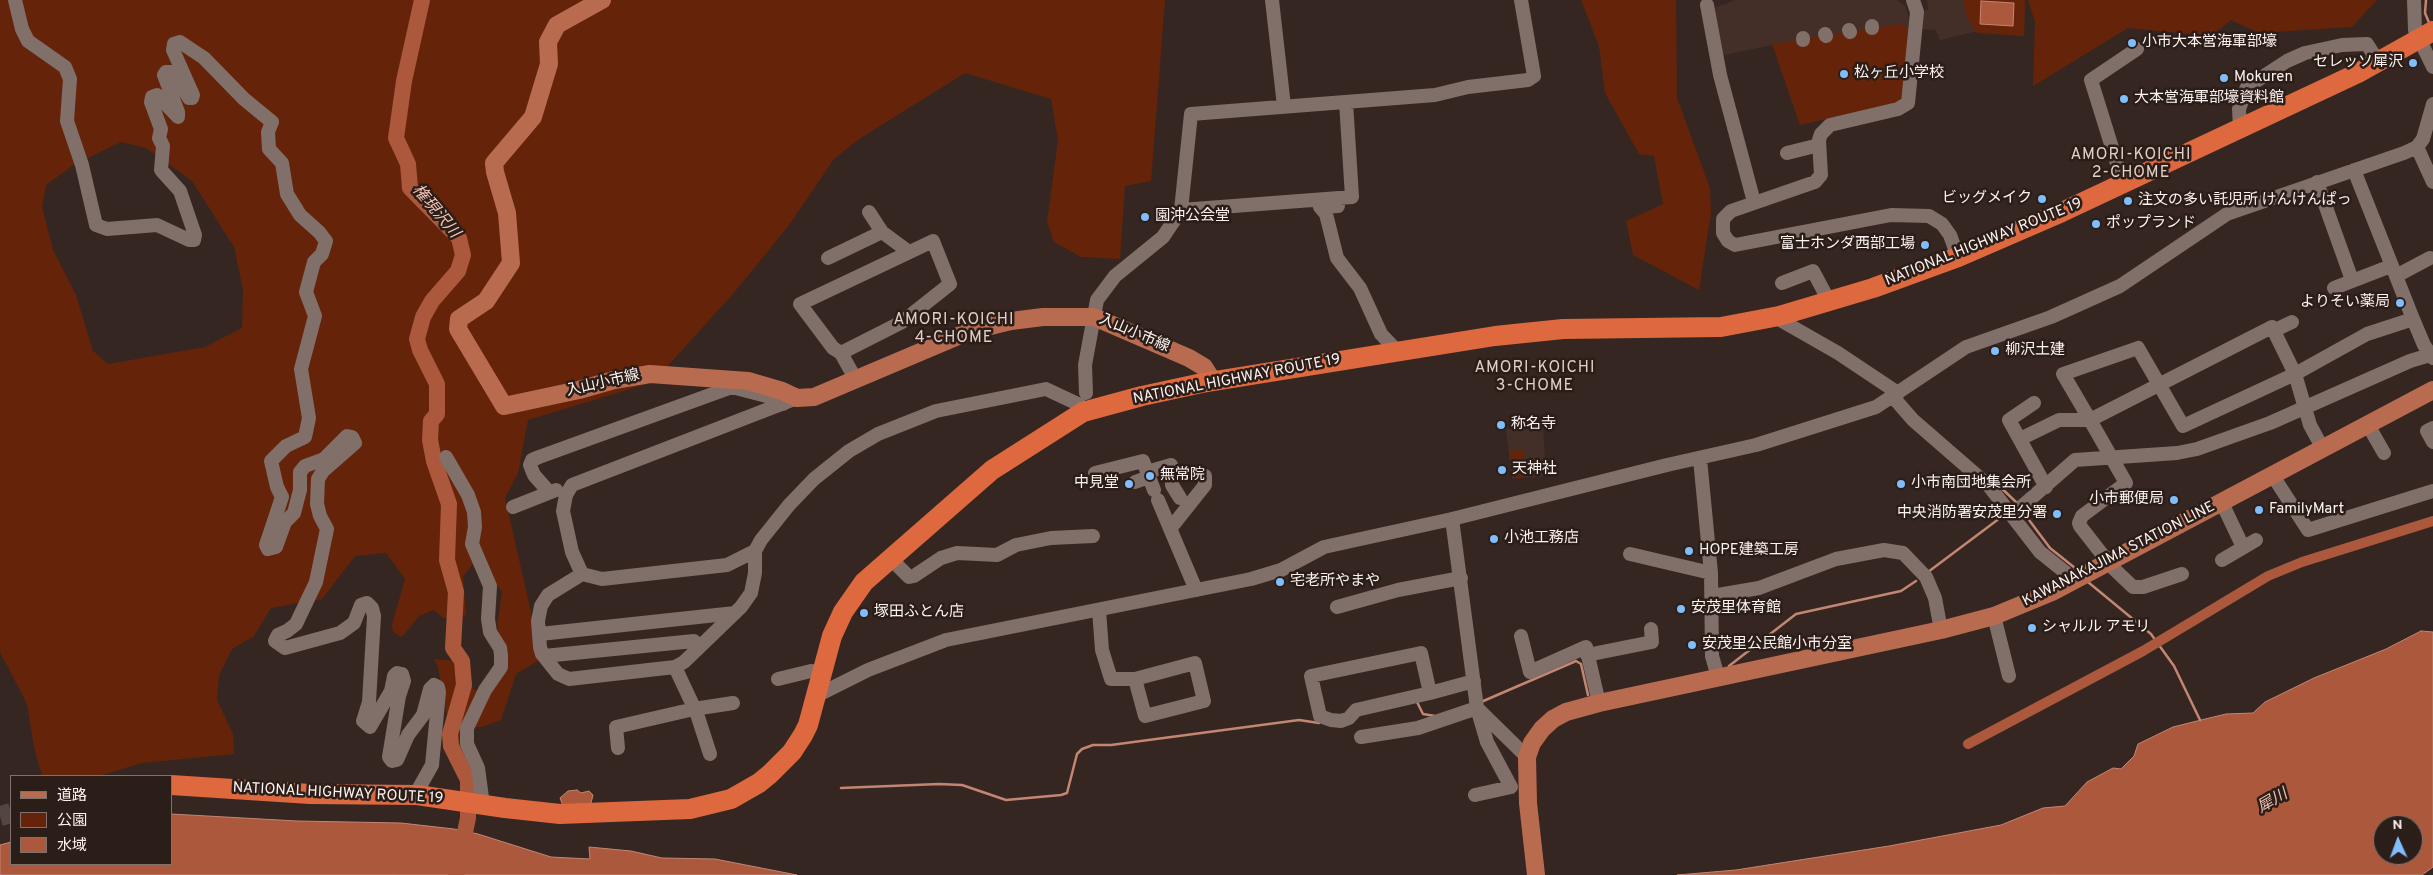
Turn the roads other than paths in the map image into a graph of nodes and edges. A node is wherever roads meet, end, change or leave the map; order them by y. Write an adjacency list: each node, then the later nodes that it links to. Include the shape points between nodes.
1 (14, 0): 126 (street, via 28,42 65,67 70,78 67,121 82,164 96,225 107,229 157,225 194,240 196,235 180,191 160,170 161,129 151,102 152,96 157,95 178,117 164,75 166,72 172,72 192,98 173,50 174,44 180,42 204,58 272,122 268,132 269,149 282,163 287,194 300,215 326,241 322,254 314,262 306,292 315,316 301,369 309,418 305,437 286,446 271,461 282,497 266,545 268,549 276,547 285,522 294,513 300,490 300,472 305,466 324,459 347,436 352,437 355,444 318,479 317,504 327,529 316,582 296,624 278,635 275,641 285,648 340,633 354,623 361,605 372,608 369,702 363,721 370,727 391,691 394,676 402,674 404,680 389,757 392,761 397,760 422,715 430,689 434,685 438,687 432,765)
2 (602, 0): 52 (main road, 入山小市線, via 557,25 548,42 549,64 533,117 494,163 508,222 511,262 486,301 459,319 458,329 504,406 650,374 748,381 782,391)
3 (1272, 0): 14 (street)
4 (1521, 0): 12 (street, via 1534,76 1528,80 1435,95)
5 (1912, 0): 16 (street, via 1917,12 1908,103 1898,109 1835,122 1821,134)
6 (2414, 0): 8 (street, via 2415,30)
7 (1707, 5): 24 (street, via 1720,75)
8 (2426, 36): 10 (highway, NATIONAL HIGHWAY ROUTE 19); 11 (street)
9 (2137, 49): 22 (street, via 2091,80)
10 (2379, 63): 15 (highway, NATIONAL HIGHWAY ROUTE 19); 15 (street, via 2367,44 2305,53 2287,61 2247,87 2239,109)
11 (2433, 67)
12 (1346, 102): 14 (street); 23 (street)
13 (2433, 104): 17 (street, via 2423,139)
14 (1284, 106): 25 (street, via 1190,114)
15 (2240, 128): 22 (highway, NATIONAL HIGHWAY ROUTE 19)
16 (1819, 145): 18 (street); 24 (street, via 1821,175 1815,182)
17 (2417, 147): 19 (street); 21 (street)
18 (1787, 153)
19 (2354, 170): 20 (street); 32 (street)
20 (2317, 182): 33 (street); 51 (street, via 2227,214 2120,286 2051,317 1966,347)
21 (2433, 182)
22 (2123, 183): 29 (highway, NATIONAL HIGHWAY ROUTE 19)
23 (1352, 197): 25 (street); 42 (street, via 1352,205 1320,207 1326,214 1337,258 1360,288 1381,334)
24 (1754, 202): 29 (street, via 1731,211 1723,219 1728,241 1749,243 1891,215 1929,216 1942,224 1950,235)
25 (1181, 210): 38 (street, via 1163,237 1115,276 1097,300)
26 (869, 212): 27 (street)
27 (882, 232): 28 (street); 30 (street)
28 (909, 252): 43 (street, via 800,304 832,348); 43 (street, via 933,241 950,284 902,322)
29 (1958, 257): 36 (highway, NATIONAL HIGHWAY ROUTE 19)
30 (828, 258)
31 (2430, 258): 32 (street)
32 (2393, 271): 33 (street); 39 (street)
33 (2352, 280): 35 (street)
34 (1782, 283): 36 (street, via 1812,271)
35 (2334, 288)
36 (1829, 301): 37 (highway, NATIONAL HIGHWAY ROUTE 19)
37 (1779, 316): 42 (highway, NATIONAL HIGHWAY ROUTE 19, via 1721,327 1544,330); 51 (street, via 1782,321 1838,353)
38 (1094, 317): 46 (main road, 入山小市線, via 1043,317 970,331); 47 (main road, 入山小市線, via 1189,358 1204,367); 50 (street, via 1085,366)
39 (2413, 319): 44 (street); 45 (street, via 2367,334)
40 (2292, 322): 41 (street)
41 (2273, 331): 45 (street); 48 (street, via 2272,327)
42 (1397, 350): 47 (highway, NATIONAL HIGHWAY ROUTE 19)
43 (841, 353): 46 (street)
44 (2432, 357): 54 (street, via 2410,361)
45 (2295, 374): 48 (street, via 2182,426); 54 (street)
46 (856, 380): 52 (main road, 入山小市線, via 814,397)
47 (1213, 381): 55 (highway, NATIONAL HIGHWAY ROUTE 19)
48 (2160, 385): 56 (street); 56 (street, via 2138,348 2063,374)
49 (2433, 390): 57 (main road, KAWANAKAJIMA STATION LINE)
50 (1086, 392)
51 (1895, 395): 64 (street, via 1876,407 1803,431); 78 (street, via 1919,426)
52 (790, 401): 70 (street); 74 (street, via 732,387 539,457 530,465)
53 (2034, 403): 59 (street, via 2009,420)
54 (2304, 407): 61 (street); 65 (street, via 2197,449)
55 (1083, 412): 84 (street, via 1080,405 1046,389 936,411 878,434 849,451 814,479 781,514); 86 (highway, NATIONAL HIGHWAY ROUTE 19, via 992,470)
56 (2090, 420): 59 (street, via 2059,420); 65 (street)
57 (2368, 425): 61 (main road, KAWANAKAJIMA STATION LINE); 62 (street)
58 (2433, 428): 60 (street, via 2427,431)
59 (2020, 440): 72 (street)
60 (2433, 442)
61 (2323, 450): 68 (main road, KAWANAKAJIMA STATION LINE)
62 (2384, 453)
63 (446, 458): 128 (street, via 474,512 472,544 490,586 490,632 501,655 501,667 485,690 468,728 467,744 478,768)
64 (1700, 459): 79 (street); 89 (street)
65 (2112, 459): 72 (street, via 2075,460); 88 (street, via 2126,483 2082,516 2079,523)
66 (1095, 473): 71 (street, via 1143,461)
67 (1206, 476): 80 (street, via 1205,485)
68 (2273, 476): 73 (street, via 2308,530); 76 (main road, KAWANAKAJIMA STATION LINE)
69 (1135, 482): 71 (street)
70 (572, 485): 74 (street); 90 (street, via 562,511 572,552)
71 (1152, 485): 75 (street, via 1171,465 1172,485); 80 (street)
72 (2046, 487): 78 (street)
73 (2433, 491)
74 (549, 492): 77 (street)
75 (1180, 498)
76 (2222, 503): 83 (street); 88 (main road, KAWANAKAJIMA STATION LINE)
77 (513, 507)
78 (2017, 510): 93 (street, via 2040,552)
79 (1452, 519): 92 (street); 94 (street, via 1324,547 1281,570)
80 (1170, 529): 94 (street)
81 (1093, 536): 86 (street, via 1051,538 1016,545 997,555 956,554 941,558 909,577)
82 (2256, 540): 83 (street)
83 (2243, 548): 87 (street)
84 (755, 551): 90 (street, via 727,565 602,578); 98 (street, via 751,593)
85 (1630, 554): 89 (street)
86 (890, 558): 109 (highway, NATIONAL HIGHWAY ROUTE 19, via 864,582 843,612)
87 (2222, 560)
88 (2109, 562): 91 (street, via 2133,587 2143,587); 93 (main road, KAWANAKAJIMA STATION LINE)
89 (1711, 573): 95 (street)
90 (582, 574): 103 (street, via 544,600 538,621)
91 (2182, 574)
92 (1460, 578): 96 (street, via 1398,590); 114 (street)
93 (2075, 580): 99 (main road, KAWANAKAJIMA STATION LINE, via 2032,602)
94 (1196, 590): 97 (street)
95 (1712, 596): 102 (street, via 1758,588 1836,559 1884,550 1903,553 1926,577 1935,598); 110 (street, via 1712,656)
96 (1337, 607)
97 (1099, 610): 113 (street, via 1102,650 1111,679); 115 (street, via 946,640)
98 (735, 613): 100 (street); 105 (street)
99 (1994, 616): 102 (main road, KAWANAKAJIMA STATION LINE); 111 (street)
100 (696, 618): 103 (street); 105 (street)
101 (1651, 629): 107 (street, via 1652,642)
102 (1941, 630): 110 (main road, KAWANAKAJIMA STATION LINE)
103 (540, 634): 106 (street)
104 (1521, 636): 107 (street, via 1530,672 1586,647)
105 (694, 646): 106 (street); 108 (street, via 684,662)
106 (544, 656): 108 (street, via 558,674 569,679)
107 (1587, 656): 117 (street)
108 (675, 667): 120 (street)
109 (822, 672): 112 (street, via 810,671); 115 (highway, NATIONAL HIGHWAY ROUTE 19)
110 (1718, 677): 117 (main road, KAWANAKAJIMA STATION LINE)
111 (2009, 677)
112 (778, 679)
113 (1135, 679): 113 (street, via 1195,663 1204,701 1145,716)
114 (1474, 681): 116 (street); 119 (street)
115 (817, 693): 128 (highway, NATIONAL HIGHWAY ROUTE 19, via 808,725 792,752 759,784 731,799 690,809 560,814)
116 (1430, 693): 116 (street, via 1356,710 1348,718 1331,720 1320,716 1311,676 1421,653)
117 (1599, 702): 124 (main road, KAWANAKAJIMA STATION LINE, via 1553,719 1532,743)
118 (733, 703): 120 (street)
119 (1477, 708): 121 (street, via 1418,728); 124 (street); 127 (street, via 1487,742 1511,787)
120 (694, 709): 122 (street, via 616,726); 123 (street)
121 (1361, 737)
122 (618, 748)
123 (710, 754)
124 (1528, 757): 129 (main road, KAWANAKAJIMA STATION LINE, via 1528,803)
125 (172, 785): 126 (highway, NATIONAL HIGHWAY ROUTE 19, via 301,793)
126 (417, 795): 128 (highway, NATIONAL HIGHWAY ROUTE 19)
127 (1474, 795)
128 (474, 803)
129 (1536, 875)

